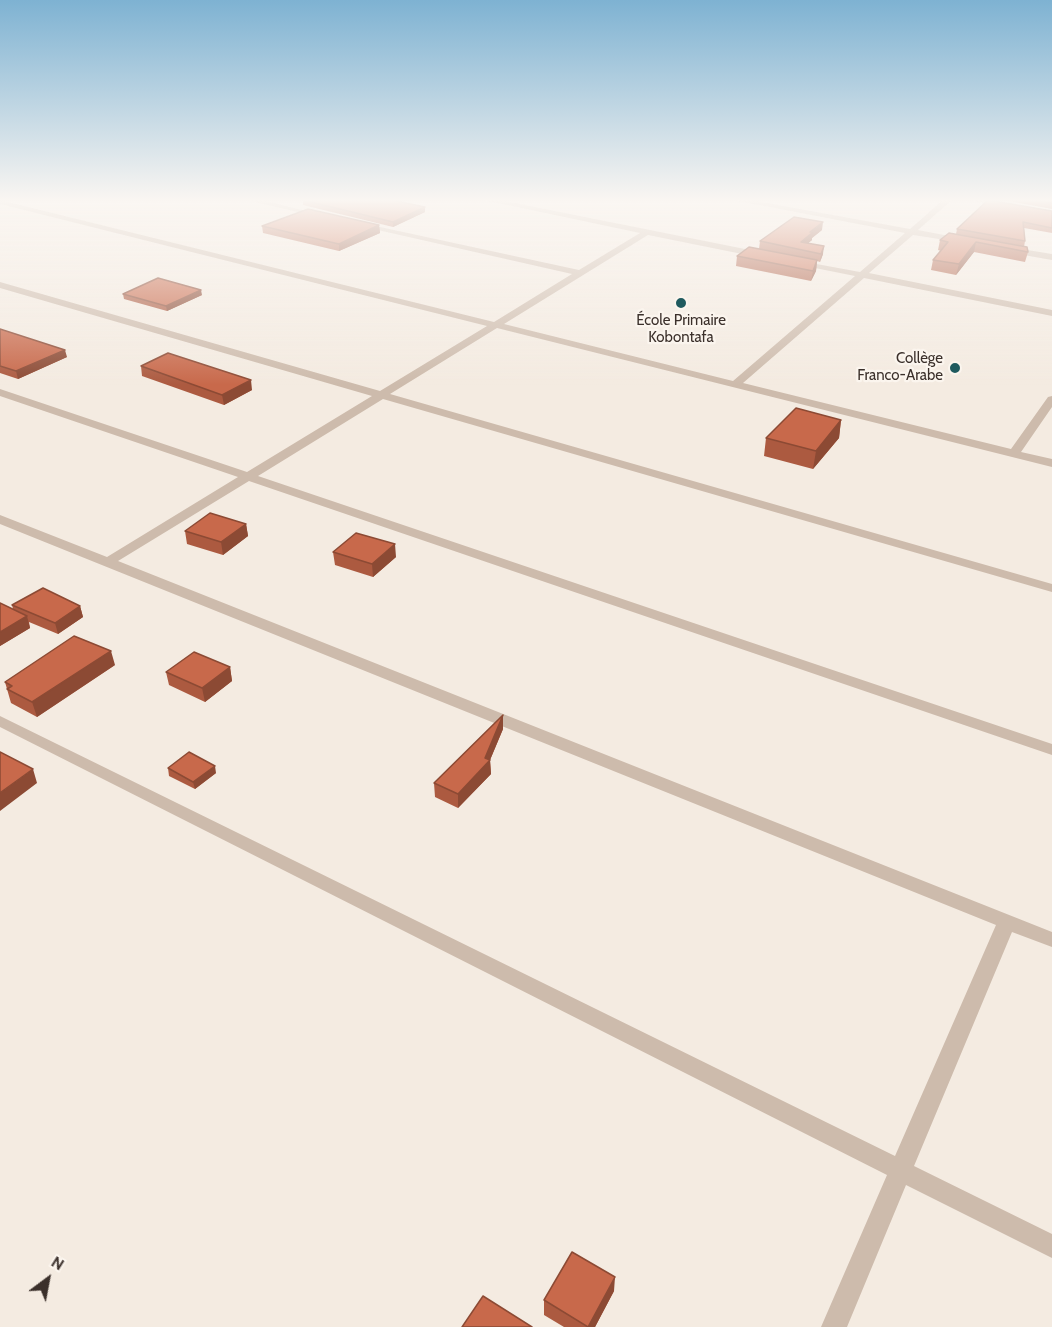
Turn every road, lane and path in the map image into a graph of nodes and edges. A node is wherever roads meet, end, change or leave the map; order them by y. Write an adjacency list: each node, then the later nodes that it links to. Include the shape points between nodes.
1 (239, 261): 10 (street)
2 (526, 261): 6 (street)
3 (600, 261): 6 (street)
4 (793, 261): 7 (street)
5 (878, 261): 7 (street)
6 (580, 273): 10 (street)
7 (862, 275): 9 (street); 11 (street)
8 (0, 285): 13 (street)
9 (1052, 313)
10 (495, 324): 11 (street); 13 (street)
11 (736, 384): 17 (street)
12 (0, 392): 14 (street)
13 (381, 394): 19 (street); 22 (street)
14 (14, 397): 16 (street); 19 (street)
15 (1052, 399): 17 (street)
16 (0, 404)
17 (1014, 453): 18 (street)
18 (1052, 463)
19 (247, 476): 21 (street); 24 (street)
20 (0, 519): 21 (street)
21 (108, 562): 25 (street)
22 (1052, 588)
23 (0, 721): 27 (street)
24 (1052, 750)
25 (1007, 922): 26 (street); 27 (street)
26 (1052, 940)
27 (901, 1171): 28 (street); 29 (street)
28 (1052, 1246)
29 (834, 1327)

